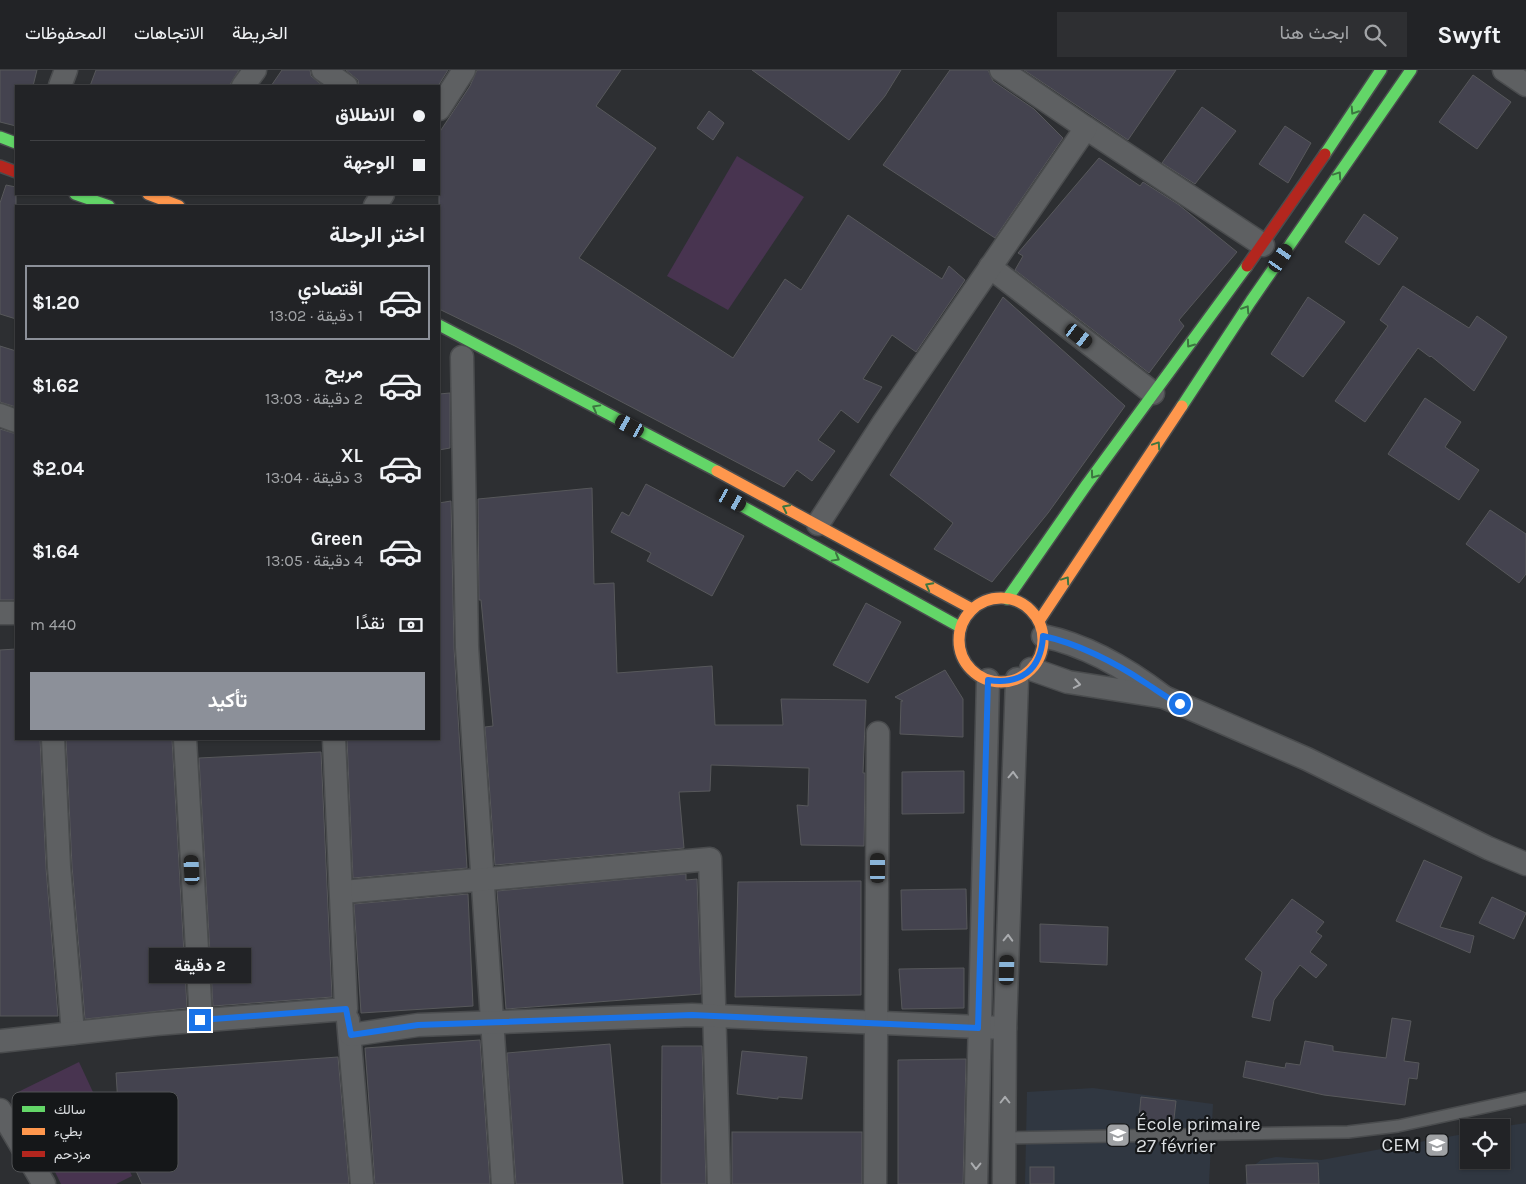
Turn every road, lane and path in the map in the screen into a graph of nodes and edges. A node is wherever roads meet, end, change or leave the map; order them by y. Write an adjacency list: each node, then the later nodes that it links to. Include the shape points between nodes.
1 (66, 70): 9 (street)
2 (255, 70): 10 (street)
3 (322, 70): 11 (street)
4 (464, 70): 13 (street)
5 (1001, 70): 14 (street)
6 (1381, 70): 23 (street, one-way to 23)
7 (1411, 70): 37 (street, one-way to 7, via 1251,301)
8 (1504, 70): 12 (street)
9 (60, 85)
10 (244, 85)
11 (344, 85)
12 (1526, 85)
13 (440, 107)
14 (1086, 128): 23 (street); 24 (street)
15 (0, 137): 16 (street)
16 (15, 143)
17 (0, 166): 18 (street)
18 (15, 172)
19 (78, 195): 22 (street)
20 (152, 195): 21 (street)
21 (179, 202)
22 (106, 205)
23 (1263, 245): 27 (street, one-way to 27)
24 (990, 267): 27 (street); 31 (street)
25 (440, 326): 31 (street, one-way to 25)
26 (462, 357): 46 (street, via 467,647)
27 (1154, 393): 32 (street, one-way to 32)
28 (0, 415): 29 (street)
29 (15, 421)
30 (727, 498): 36 (street, one-way to 36)
31 (818, 524): 33 (street, one-way to 31)
32 (1007, 598): 33 (street, via 984,601); 37 (street, via 1025,605)
33 (972, 609): 36 (street)
34 (0, 613): 35 (street)
35 (15, 613)
36 (960, 627): 39 (street, via 959,646 964,660 975,673)
37 (1041, 628): 38 (street, via 1042,651); 40 (street, via 1143,681)
38 (1024, 674): 39 (street, via 1002,682); 40 (street, one-way to 40); 54 (street, one-way to 38)
39 (988, 680): 53 (street)
40 (1164, 697): 45 (street, via 1307,759)
41 (878, 733): 52 (street)
42 (53, 740): 55 (street, via 59,867)
43 (185, 740): 50 (street)
44 (334, 740): 47 (street)
45 (1526, 864)
46 (482, 879): 47 (street); 49 (street, via 710,859); 51 (street)
47 (342, 892): 48 (street)
48 (346, 1009): 50 (street); 56 (street)
49 (715, 1016): 51 (street); 52 (street); 66 (street)
50 (200, 1020): 55 (street)
51 (492, 1021): 56 (street, via 418,1025); 65 (street)
52 (876, 1023): 53 (street); 67 (street)
53 (978, 1028): 54 (street); 68 (street, one-way to 68)
54 (1005, 1028): 61 (street, one-way to 54)
55 (73, 1033): 57 (street)
56 (351, 1035): 64 (street)
57 (0, 1041)
58 (1526, 1098): 61 (lane, via 1398,1126 1348,1132)
59 (0, 1110): 60 (street)
60 (12, 1130)
61 (1004, 1138): 69 (street)
62 (37, 1172): 63 (street)
63 (44, 1184)
64 (362, 1184)
65 (503, 1184)
66 (719, 1184)
67 (875, 1184)
68 (976, 1184)
69 (1004, 1184)

